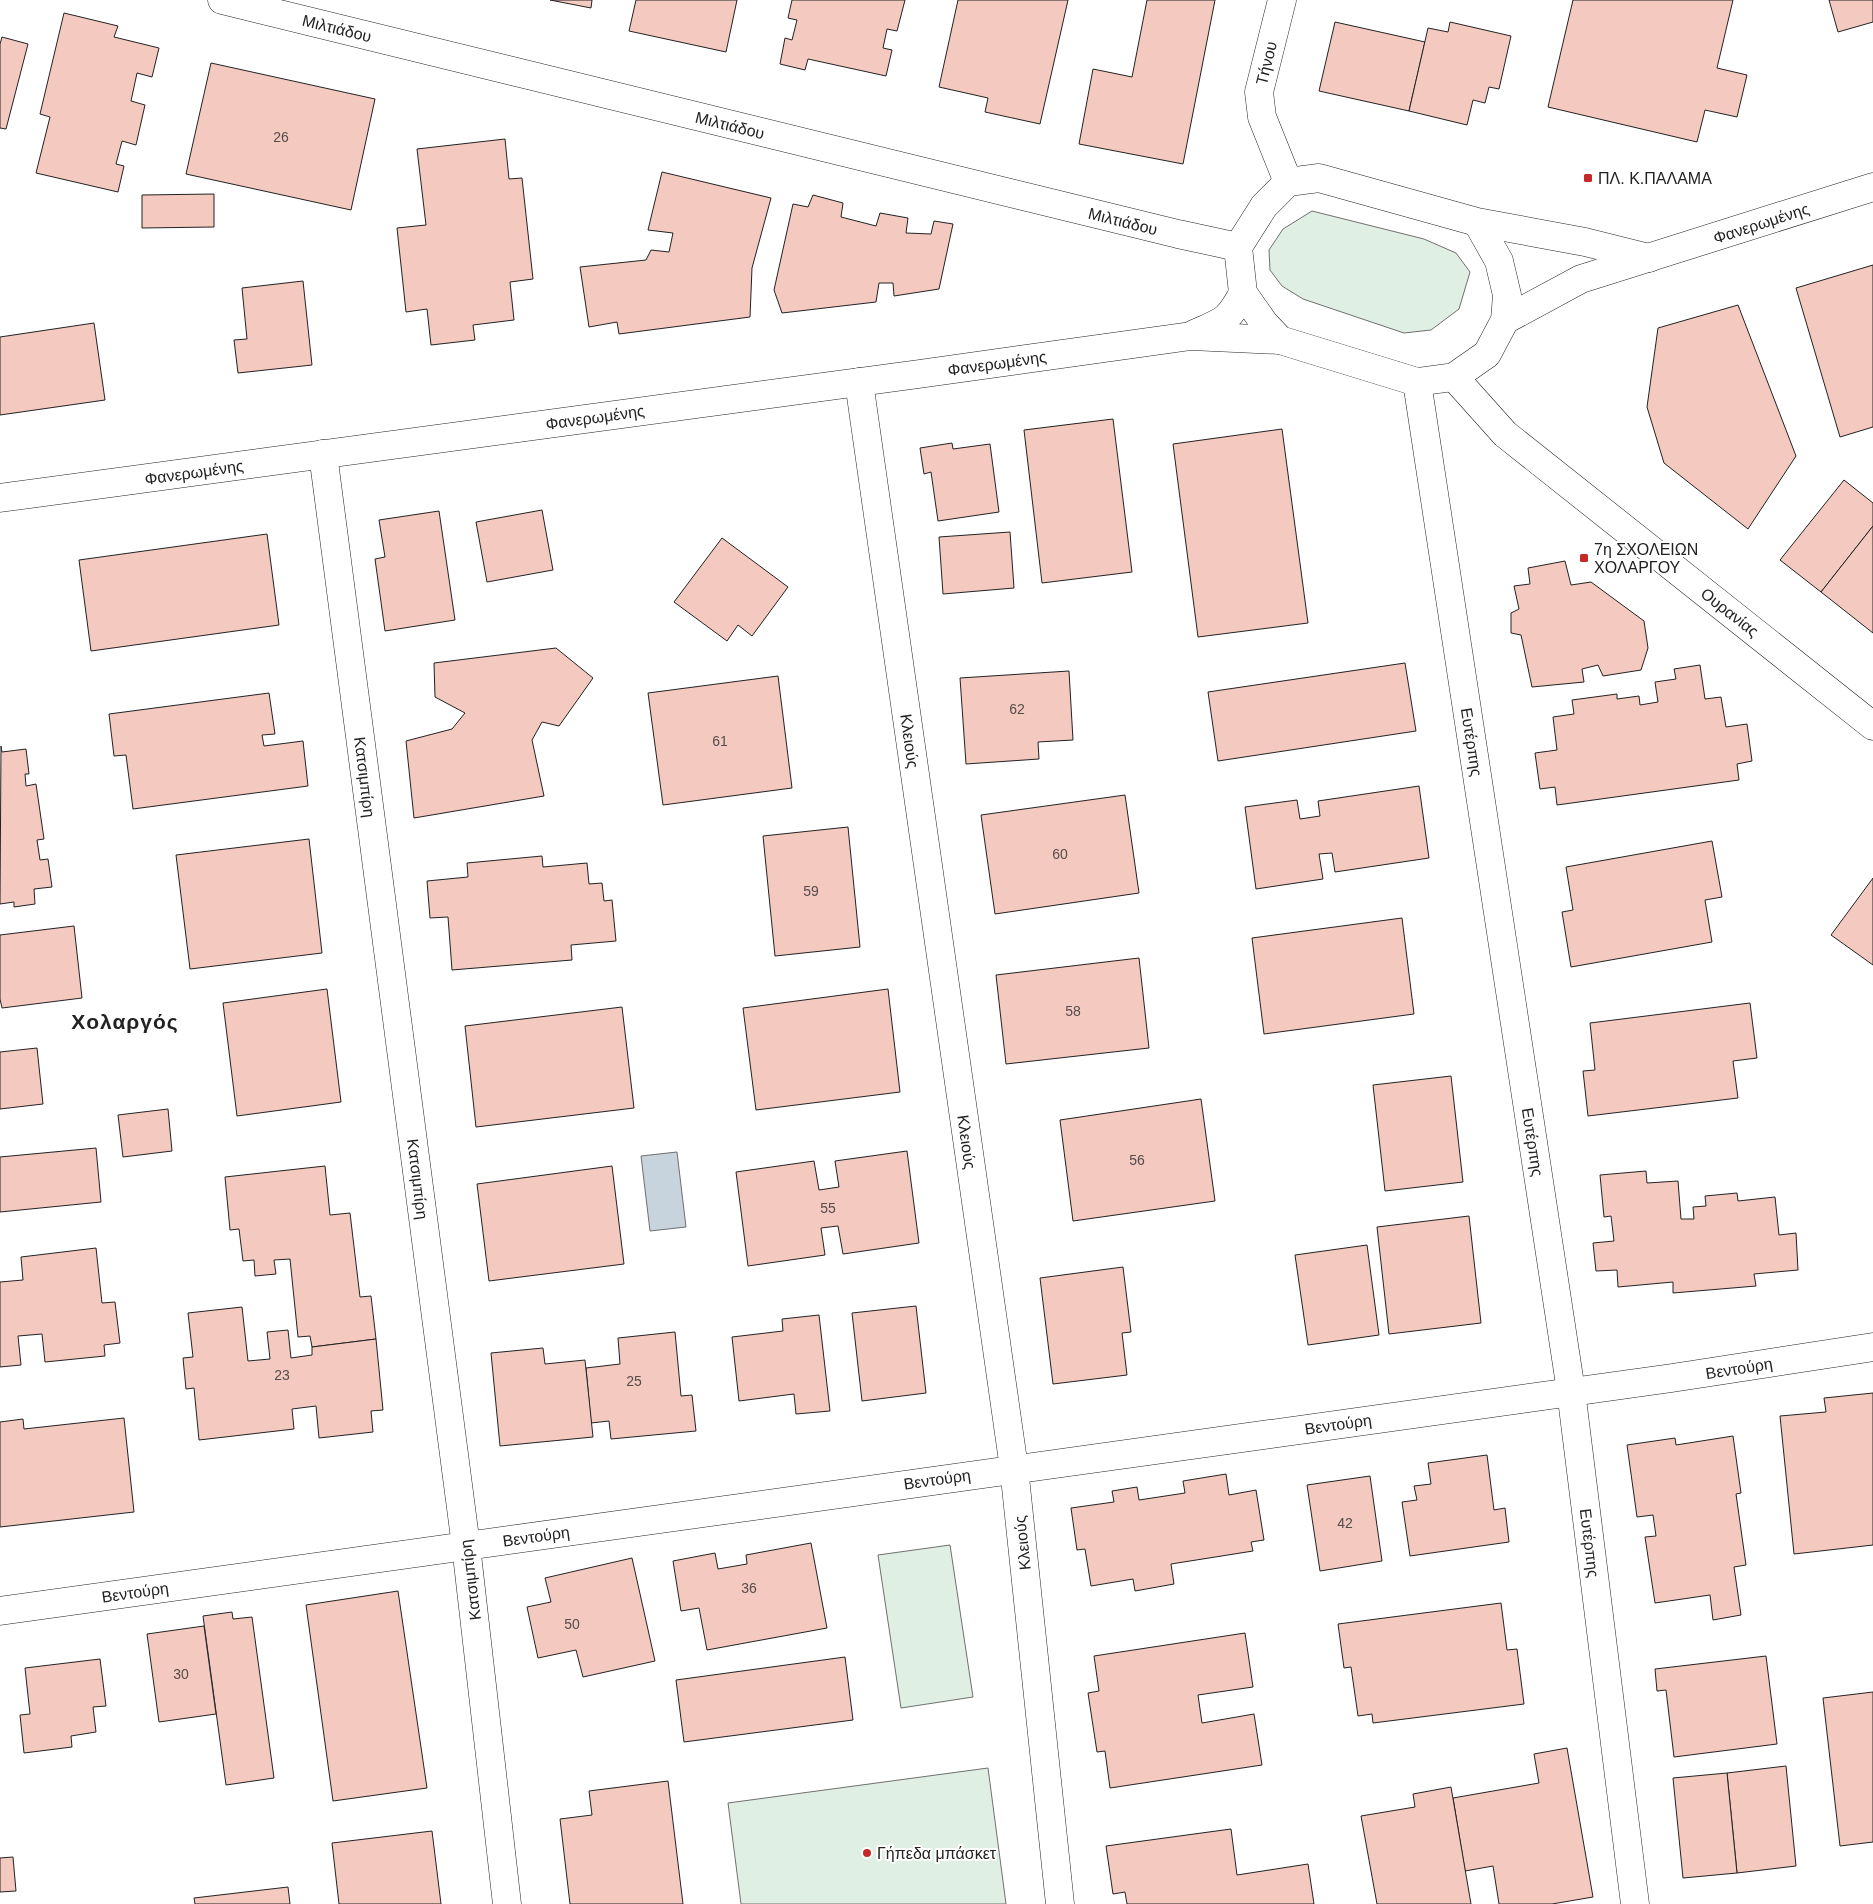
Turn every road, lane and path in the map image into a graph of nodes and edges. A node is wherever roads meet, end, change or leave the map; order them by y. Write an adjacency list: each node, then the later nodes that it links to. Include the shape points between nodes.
1 (222, 0): 6 (street, Μιλτιάδου)
2 (1282, 0): 3 (street, Τήνου, via 1259,92 1262,117)
3 (1288, 182): 5 (street, via 1319,178); 6 (street, via 1264,206)
4 (1873, 187): 7 (street, Φανερωμένης)
5 (1477, 222): 7 (street, via 1585,242); 9 (street, via 1499,261 1507,295)
6 (1238, 247): 8 (street)
7 (1649, 258): 9 (street, Φανερωμένης, via 1581,279)
8 (1243, 293): 10 (street, Φανερωμένης, via 1224,321); 11 (street)
9 (1505, 320): 12 (street, via 1487,354)
10 (1191, 336): 11 (street, Φανερωμένης); 13 (street, Φανερωμένης)
11 (1280, 340): 14 (street, Φανερωμένης)
12 (1454, 377): 14 (street); 17 (street, Ουρανίας, via 1505,434)
13 (859, 382): 15 (street, Φανερωμένης); 20 (street, Κλειούς)
14 (1417, 382): 19 (street, Ευτέρπης)
15 (323, 454): 16 (street, Φανερωμένης); 21 (street, Κατσιμπίρη)
16 (0, 498)
17 (1873, 726)
18 (1873, 1347): 19 (street, Βεντούρη)
19 (1571, 1392): 20 (street, Βεντούρη); 25 (street, Ευτέρπης)
20 (1014, 1468): 21 (street, Βεντούρη); 24 (street, Κλειούς)
21 (466, 1546): 22 (street, Βεντούρη); 23 (street, Κατσιμπίρη)
22 (0, 1611)
23 (507, 1904)
24 (1060, 1904)
25 (1635, 1904)

